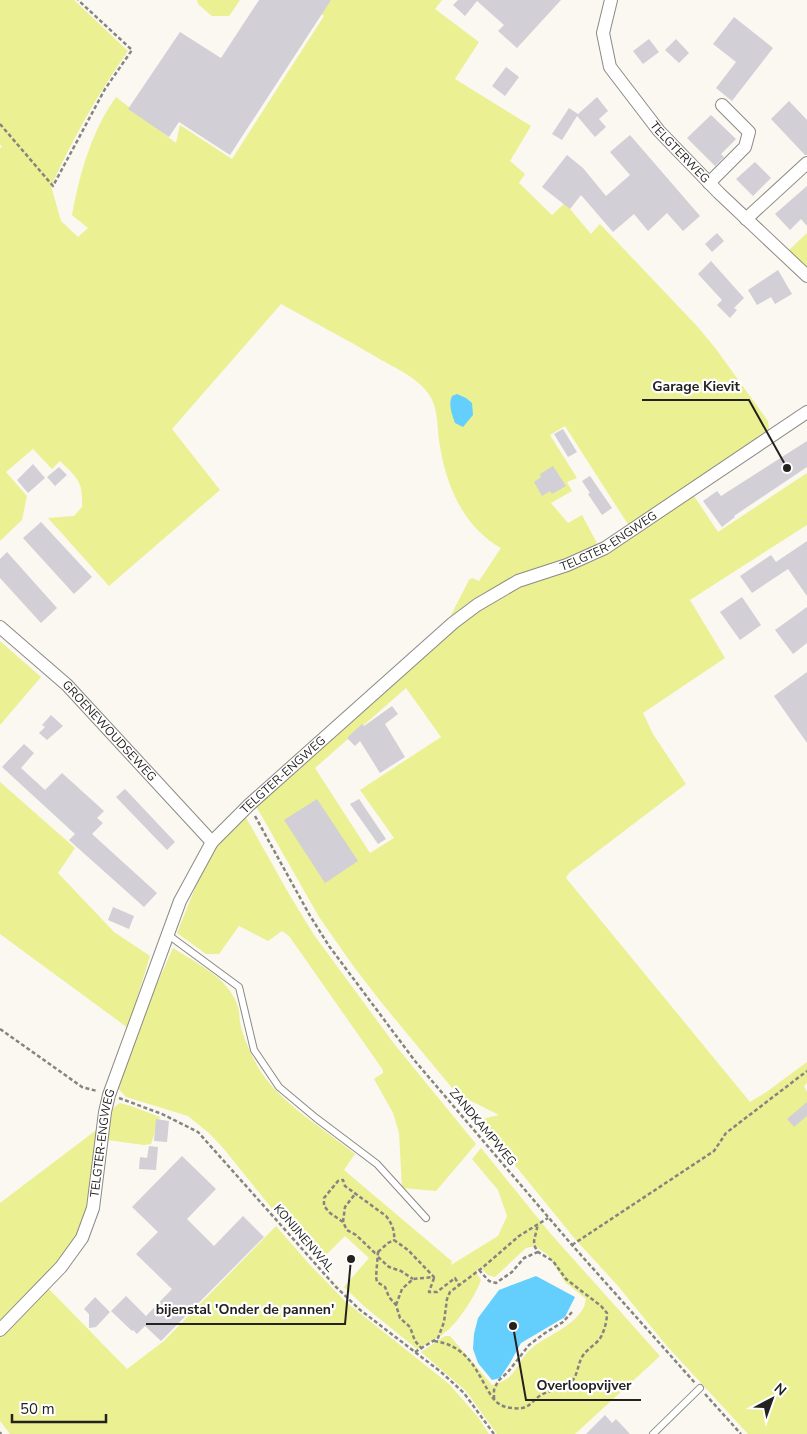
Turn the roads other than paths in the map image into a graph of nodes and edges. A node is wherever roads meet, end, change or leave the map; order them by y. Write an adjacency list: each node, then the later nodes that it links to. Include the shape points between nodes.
1 (611, 0): 4 (street, TELGTERWEG, via 603,33 610,67 659,130)
2 (722, 105): 4 (street, via 749,132 745,147)
3 (807, 163): 5 (street)
4 (709, 183): 5 (street, TELGTERWEG)
5 (746, 219): 6 (street, TELGTERWEG)
6 (807, 276)
7 (807, 412): 9 (street, TELGTER-ENGWEG, via 605,548 518,581 453,622)
8 (0, 627): 9 (street, GROENEWOUDSEWEG, via 67,685)
9 (212, 842): 10 (street, TELGTER-ENGWEG, via 180,900)
10 (167, 934): 11 (lane, via 239,987 254,1050 279,1087 377,1164); 12 (street, TELGTER-ENGWEG, via 109,1095 92,1208 82,1238 61,1267)
11 (426, 1218)
12 (0, 1330)
13 (700, 1388): 14 (lane)
14 (653, 1434)

